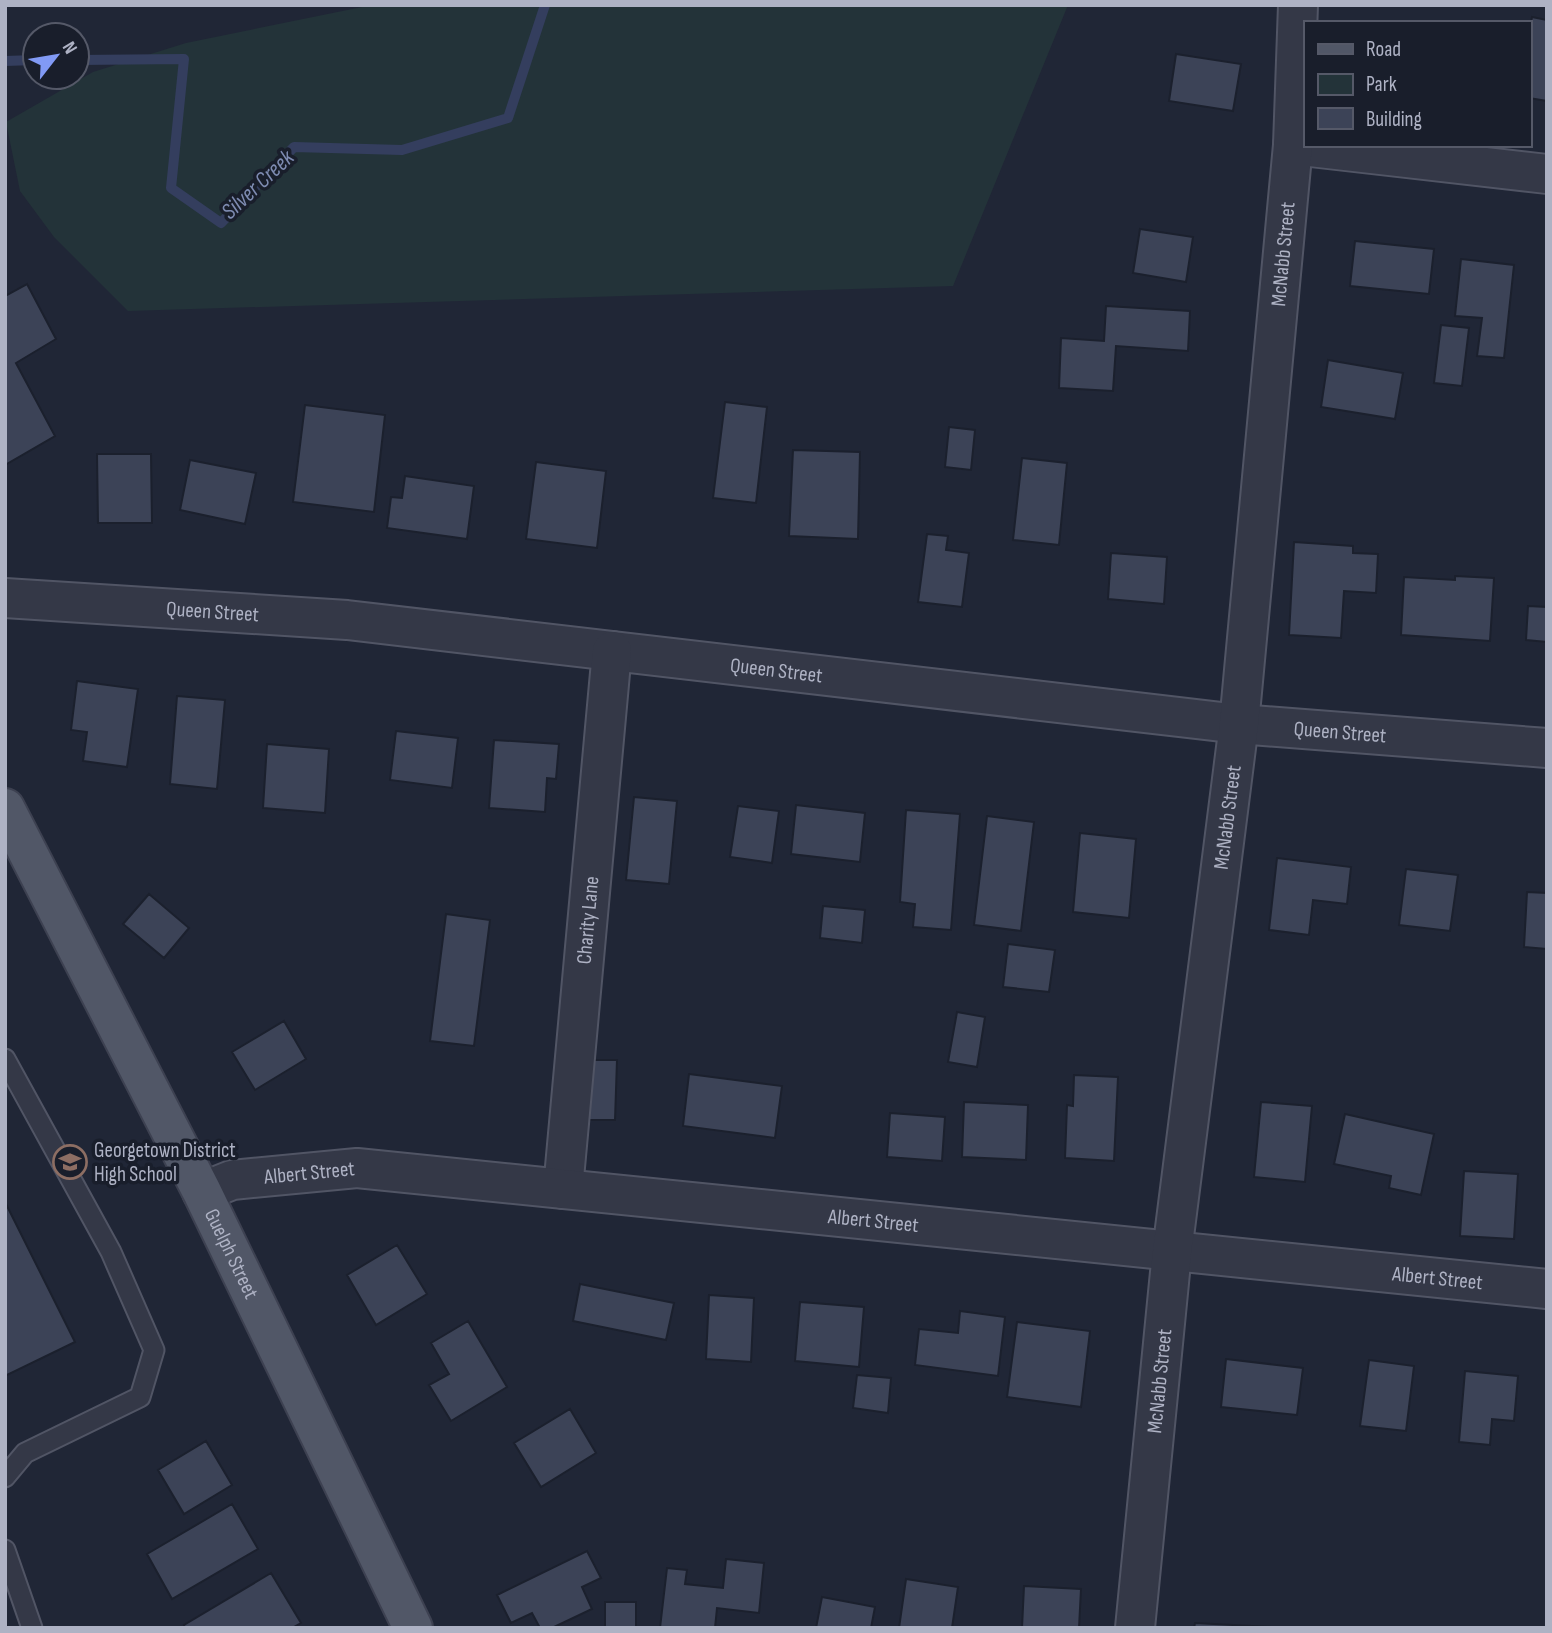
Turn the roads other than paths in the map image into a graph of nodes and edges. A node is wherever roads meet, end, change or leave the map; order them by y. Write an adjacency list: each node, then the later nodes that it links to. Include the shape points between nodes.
1 (1298, 5): 2 (street, McNabb Street)
2 (1293, 145): 3 (street); 8 (street, McNabb Street)
3 (1304, 146)
4 (1311, 147): 5 (street)
5 (1547, 174)
6 (5, 598): 7 (street, Queen Street, via 347,620)
7 (612, 651): 8 (street, Queen Street); 12 (street, Charity Lane)
8 (1239, 724): 9 (street, Queen Street); 14 (street, McNabb Street)
9 (1547, 748)
10 (5, 808): 13 (main road, Guelph Street)
11 (5, 1059): 16 (lane, via 111,1252 154,1350 140,1396 25,1453)
12 (563, 1189): 13 (street, Albert Street, via 357,1168 232,1180); 14 (street, Albert Street)
13 (202, 1192): 19 (main road, Guelph Street)
14 (1172, 1252): 15 (street, Albert Street); 20 (street, McNabb Street)
15 (1547, 1289)
16 (5, 1477)
17 (5, 1550): 18 (lane)
18 (32, 1628)
19 (413, 1628)
20 (1135, 1628)

